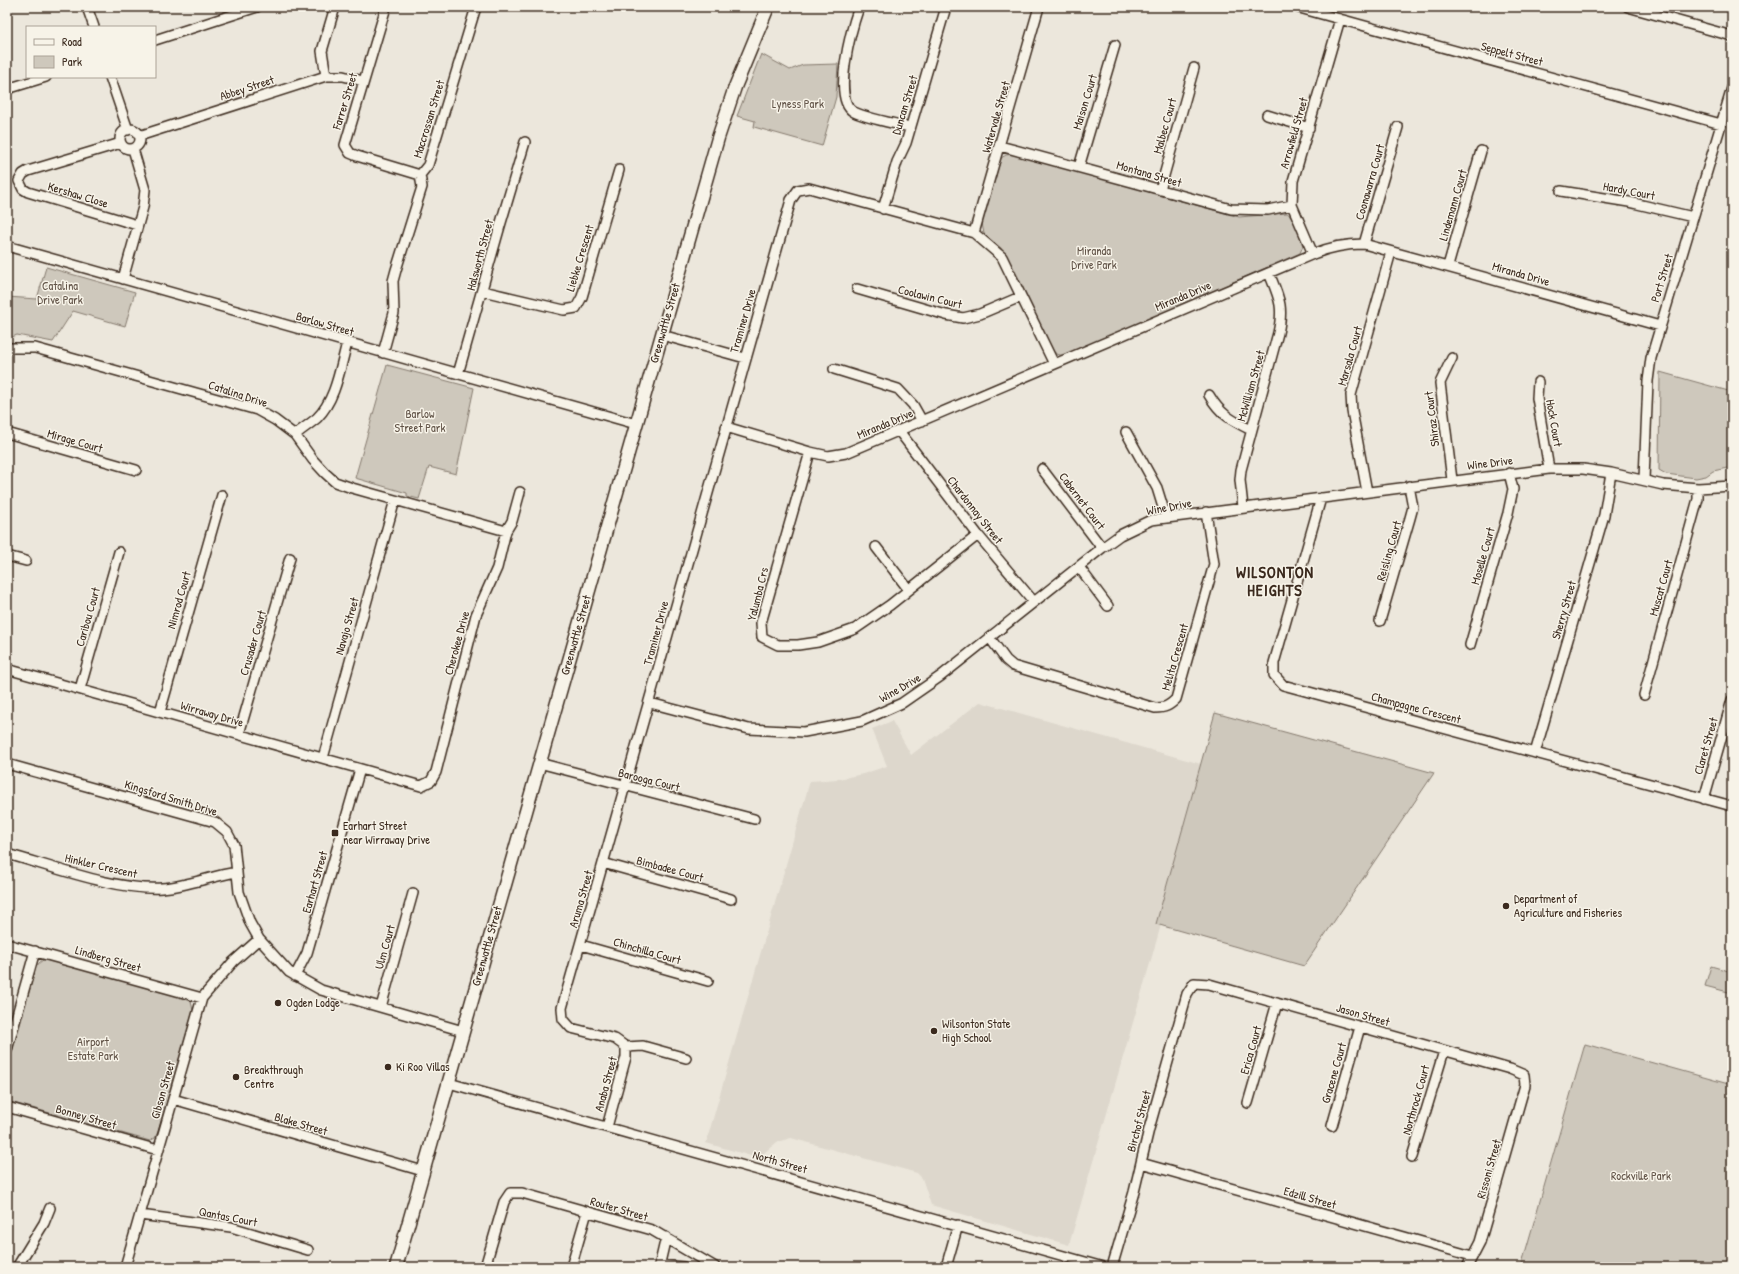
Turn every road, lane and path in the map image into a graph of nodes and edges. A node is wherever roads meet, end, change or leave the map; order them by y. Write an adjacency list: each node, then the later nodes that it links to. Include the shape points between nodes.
1 (87, 7): 13 (street)
2 (257, 7): 15 (street)
3 (335, 7): 18 (street, via 322,52)
4 (386, 7): 21 (street, Farrer Street)
5 (476, 7): 38 (street, Maccrossan Street, via 428,165)
6 (768, 7): 57 (main road, Greenwattle Street, via 735,87 718,138)
7 (859, 7): 27 (street, via 847,46 844,96 846,105 854,112)
8 (946, 7): 27 (street, Duncan Street)
9 (1039, 7): 33 (street, Watervale Street)
10 (1296, 7): 12 (street, Seppelt Street)
11 (1628, 7): 14 (street)
12 (1340, 19): 25 (street, Seppelt Street); 28 (street, Arrowfield Street)
13 (94, 26)
14 (1732, 36)
15 (156, 40)
16 (1115, 45): 36 (street, Maison Court)
17 (1194, 68): 39 (street, Malbec Court)
18 (326, 76): 21 (street, Abbey Street, via 343,76); 30 (street, Abbey Street)
19 (43, 78): 23 (street)
20 (110, 78): 29 (street)
21 (363, 81): 38 (street, Farrer Street, via 346,139 346,150 357,156)
22 (1732, 88): 25 (street, Port Street)
23 (7, 89)
24 (1268, 115): 28 (street)
25 (1721, 124): 43 (street, Port Street)
26 (1398, 127): 46 (street, Coonawarra Court)
27 (910, 128): 42 (street, Duncan Street)
28 (1309, 128): 41 (street, Arrowfield Street, via 1293,181)
29 (128, 130): 30 (street, via 135,131); 32 (street, via 121,136)
30 (139, 136): 34 (street, via 138,145)
31 (526, 142): 54 (street, Halsworth Street)
32 (121, 143): 34 (street, via 125,148); 44 (street, Kershaw Close, via 28,171 19,181 28,192)
33 (1000, 146): 36 (street, Montana Street); 45 (street, Watervale Street)
34 (133, 149): 44 (street, via 145,190)
35 (1481, 151): 50 (street, Lindemann Court)
36 (1078, 167): 39 (street, Montana Street)
37 (619, 170): 54 (street, Liebke Crescent, via 582,297 576,308 564,310)
38 (420, 175): 60 (street, Maccrossan Street, via 422,187 393,281 394,313)
39 (1160, 190): 41 (street, Montana Street, via 1231,209 1268,210)
40 (1560, 191): 43 (street, Hardy Court, via 1629,202)
41 (1292, 205): 49 (street, Arrowfield Street)
42 (883, 209): 45 (street, Traminer Drive); 61 (street, Traminer Drive, via 809,188 798,190 790,200)
43 (1693, 217): 56 (street, Port Street)
44 (137, 225): 52 (street)
45 (974, 233): 55 (street, Traminer Drive, via 1002,257)
46 (1364, 244): 48 (street, Miranda Drive); 49 (street, Miranda Drive, via 1328,248)
47 (7, 246): 52 (street, Barlow Street)
48 (1392, 252): 50 (street, Miranda Drive); 88 (street, Marsala Court, via 1351,395)
49 (1313, 254): 51 (street, Miranda Drive)
50 (1448, 266): 56 (street, Miranda Drive)
51 (1269, 273): 63 (street, Miranda Drive); 71 (street, McWilliam Street, via 1282,312)
52 (123, 278): 58 (street, Barlow Street)
53 (857, 289): 55 (street, Coolawin Court, via 963,318 980,314)
54 (483, 291): 65 (street, Halsworth Street)
55 (1020, 297): 63 (street, Traminer Drive)
56 (1660, 326): 82 (street, Port Street, via 1649,373)
57 (662, 336): 61 (street); 69 (main road, Greenwattle Street)
58 (347, 343): 60 (street, Barlow Street); 75 (street, via 327,405 317,418)
59 (7, 350): 75 (street, Catalina Drive, via 35,348 257,410 276,420)
60 (383, 353): 65 (street, Barlow Street)
61 (745, 358): 70 (street, Traminer Drive)
62 (1452, 358): 83 (street, Shiraz Court, via 1440,383)
63 (1054, 364): 68 (street, Miranda Drive)
64 (834, 369): 68 (street, via 898,389 914,405)
65 (458, 374): 69 (street, Barlow Street)
66 (1538, 382): 78 (street, Hock Court, via 1537,398)
67 (1209, 395): 71 (street, via 1224,415)
68 (922, 421): 72 (street, Miranda Drive)
69 (636, 424): 119 (main road, Greenwattle Street)
70 (726, 427): 76 (street, Miranda Drive); 114 (street, Traminer Drive)
71 (1251, 430): 92 (street, McWilliam Street, via 1241,470)
72 (899, 431): 76 (street, Miranda Drive, via 846,453 828,456); 96 (street, Chardonnay Street)
73 (1126, 432): 94 (street, via 1157,488)
74 (7, 433): 79 (street, Mirage Court)
75 (295, 435): 91 (street, Catalina Drive, via 313,460 335,482)
76 (810, 452): 104 (street, Yalumba Crs, via 761,623 762,637 778,645 798,645 836,637 871,620)
77 (1042, 469): 98 (street, Cabernet Court)
78 (1550, 469): 80 (street, Wine Drive); 81 (street, Wine Drive, via 1583,469)
79 (136, 470)
80 (1509, 473): 83 (street, Wine Drive); 109 (street, Moselle Court, via 1512,489 1508,513)
81 (1611, 473): 82 (street, Wine Drive); 117 (street, Sherry Street, via 1604,515)
82 (1644, 479): 86 (street, Wine Drive, via 1663,485)
83 (1452, 480): 84 (street, Wine Drive)
84 (1409, 486): 88 (street, Wine Drive); 107 (street, Reisling Court, via 1412,507 1410,518)
85 (1732, 486): 86 (street, Wine Drive)
86 (1698, 488): 112 (street, Muscat Court, via 1698,499)
87 (520, 492): 95 (street, Cherokee Drive, via 512,521)
88 (1367, 492): 90 (street, Wine Drive)
89 (222, 495): 115 (street, Nimrod Court)
90 (1321, 498): 92 (street, Wine Drive); 117 (street, Champagne Crescent, via 1274,664 1274,675 1284,685)
91 (395, 500): 95 (street, Catalina Drive); 118 (street, Navajo Street)
92 (1243, 507): 93 (street, Wine Drive)
93 (1206, 512): 94 (street, Wine Drive); 108 (street, Melita Crescent, via 1214,564 1176,699 1170,705 1156,708 1013,666)
94 (1166, 517): 98 (street, Wine Drive, via 1133,528)
95 (506, 530): 122 (street, Cherokee Drive, via 497,568 476,615 436,772 431,781 421,786)
96 (978, 535): 104 (street, Yalumba Crs); 105 (street, Chardonnay Street)
97 (876, 547): 104 (street)
98 (1102, 548): 103 (street, Wine Drive)
99 (119, 552): 111 (street, Caribou Court)
100 (7, 556): 102 (street)
101 (290, 558): 116 (street, Crusader Court)
102 (26, 561)
103 (1079, 567): 105 (street, Wine Drive); 106 (street)
104 (909, 590)
105 (1034, 602): 108 (street, Wine Drive)
106 (1108, 606)
107 (1380, 621)
108 (990, 638): 114 (street, Wine Drive, via 902,703 862,721 804,732 749,729)
109 (1470, 645)
110 (7, 670): 111 (street, Wirraway Drive)
111 (80, 689): 115 (street, Wirraway Drive)
112 (1644, 694)
113 (1732, 700): 124 (street, Claret Street)
114 (650, 703): 123 (street, Traminer Drive)
115 (160, 712): 116 (street, Wirraway Drive)
116 (239, 734): 118 (street, Wirraway Drive)
117 (1535, 753): 124 (street, Champagne Crescent)
118 (323, 758): 121 (street, Wirraway Drive)
119 (539, 763): 123 (street, Barooga Court); 143 (main road, Greenwattle Street)
120 (7, 764): 129 (street, Kingsford Smith Drive, via 215,822 227,832 234,845)
121 (360, 769): 122 (street, Wirraway Drive); 136 (street, Earhart Street, via 307,953)
122 (411, 784)
123 (625, 785): 126 (street, Barooga Court); 128 (street, Aruma Street)
124 (1704, 798): 125 (street, Champagne Crescent)
125 (1732, 806)
126 (754, 819)
127 (7, 854): 129 (street, Hinkler Crescent, via 116,884 139,887 177,887)
128 (603, 863): 131 (street, Bimbadee Court); 134 (street, Aruma Street)
129 (237, 872): 132 (street, Kingsford Smith Drive, via 239,892)
130 (413, 893): 141 (street, Ulm Court)
131 (731, 899)
132 (259, 939): 136 (street, Kingsford Smith Drive, via 274,958); 139 (street, Gibson Street, via 233,962)
133 (7, 944): 135 (street, Lindberg Street)
134 (581, 945): 137 (street, Chinchilla Court); 144 (street, Aruma Street, via 562,1008 563,1019 572,1028 615,1039)
135 (35, 951): 139 (street, Lindberg Street); 145 (street)
136 (295, 976): 141 (street, Kingsford Smith Drive, via 321,990)
137 (708, 981)
138 (1194, 983): 140 (street, Jason Street, via 1209,984); 157 (street, Birchof Street, via 1185,1002)
139 (202, 998): 150 (street, Gibson Street)
140 (1277, 1003): 142 (street, Jason Street); 151 (street, Erica Court)
141 (381, 1007): 143 (street, Kingsford Smith Drive)
142 (1360, 1027): 146 (street, Jason Street); 153 (street, Gracene Court)
143 (463, 1030): 149 (main road, Greenwattle Street)
144 (626, 1047): 147 (street, via 643,1046); 154 (street, Anaba Street, via 626,1057)
145 (7, 1050)
146 (1444, 1051): 148 (street, Jason Street); 156 (street, Northrock Court)
147 (686, 1058)
148 (1524, 1075): 165 (street, Rissoni Street, via 1525,1085 1483,1235)
149 (449, 1083): 154 (street, North Street); 158 (main road, Greenwattle Street)
150 (173, 1099): 155 (street, Gibson Street); 158 (street, Blake Street)
151 (1248, 1103)
152 (7, 1107): 155 (street, Bonney Street)
153 (1332, 1126)
154 (607, 1127): 162 (street, North Street)
155 (158, 1150): 161 (street, Gibson Street)
156 (1412, 1157)
157 (1141, 1163): 165 (street, Edzill Street); 176 (street, Birchof Street)
158 (423, 1171): 169 (main road, Greenwattle Street)
159 (50, 1208): 167 (street, via 44,1223)
160 (587, 1212): 163 (street, Router Street, via 652,1230); 170 (street, Router Street, via 522,1193 510,1193 504,1202); 171 (street)
161 (140, 1215): 164 (street, Qantas Court, via 230,1227); 168 (street, Gibson Street)
162 (958, 1225): 174 (street); 175 (street, North Street)
163 (666, 1237): 166 (street); 173 (street, Router Street)
164 (308, 1250)
165 (1472, 1256): 177 (street, Rissoni Street)
166 (659, 1266): 172 (street)
167 (17, 1267)
168 (125, 1267)
169 (396, 1267)
170 (485, 1267)
171 (571, 1267)
172 (684, 1267)
173 (714, 1267)
174 (946, 1267)
175 (1104, 1267)
176 (1112, 1267)
177 (1468, 1267)

